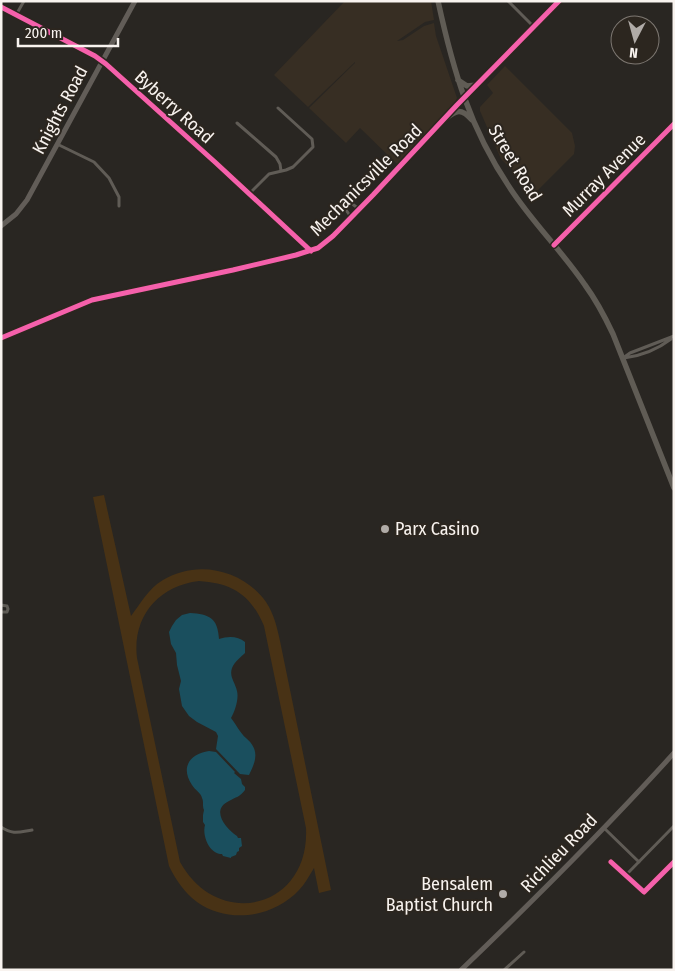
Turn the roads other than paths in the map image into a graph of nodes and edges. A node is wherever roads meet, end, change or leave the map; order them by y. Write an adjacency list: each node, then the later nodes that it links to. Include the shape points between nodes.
1 (24, 1): 7 (street)
2 (136, 1): 9 (street, Knights Road)
3 (438, 1): 10 (main road, Street Road)
4 (508, 1): 8 (street)
5 (559, 1): 8 (street, Mechanicsville Road)
6 (1, 7): 7 (street, Byberry Road)
7 (16, 15): 9 (street, Byberry Road)
8 (534, 27): 11 (street, Mechanicsville Road)
9 (102, 61): 18 (street, Knights Road); 20 (street, Byberry Road)
10 (457, 79): 11 (main road, via 467,86); 12 (main road, Street Road)
11 (477, 85): 12 (street, Mechanicsville Road)
12 (464, 98): 14 (street, Mechanicsville Road); 16 (main road, Street Road)
13 (278, 108): 19 (street, via 312,139 313,144 311,150 292,167)
14 (444, 119): 16 (main road, via 461,111); 22 (street, Mechanicsville Road)
15 (237, 123): 19 (street, via 276,157)
16 (474, 123): 25 (main road, Street Road, via 510,188)
17 (674, 124): 25 (street, Murray Avenue)
18 (57, 144): 21 (street, via 94,162 109,178 119,197); 24 (street, Knights Road, via 27,200)
19 (281, 171): 20 (street, via 269,174)
20 (249, 194): 26 (street, Byberry Road)
21 (119, 206)
22 (359, 209): 23 (street, Mechanicsville Road); 23 (street, via 351,204 347,206 346,213)
23 (351, 217): 26 (street, Mechanicsville Road, via 327,242)
24 (1, 226)
25 (554, 245): 29 (main road, Street Road, via 596,301)
26 (312, 251): 28 (street, Mechanicsville Road, via 92,300)
27 (674, 337): 29 (street, via 659,347)
28 (1, 338)
29 (623, 358): 30 (main road, Street Road)
30 (674, 488)
31 (1, 605): 32 (street, via 8,609)
32 (1, 612)
33 (674, 753): 36 (street, Richlieu Road)
34 (674, 826): 39 (street)
35 (1, 827): 37 (street, via 13,833)
36 (603, 828): 39 (street); 43 (street, Richlieu Road)
37 (32, 830)
38 (611, 862): 41 (street)
39 (639, 862): 41 (street)
40 (674, 862): 41 (street, via 644,892)
41 (626, 875)
42 (524, 952): 44 (street)
43 (461, 970)
44 (504, 970)

